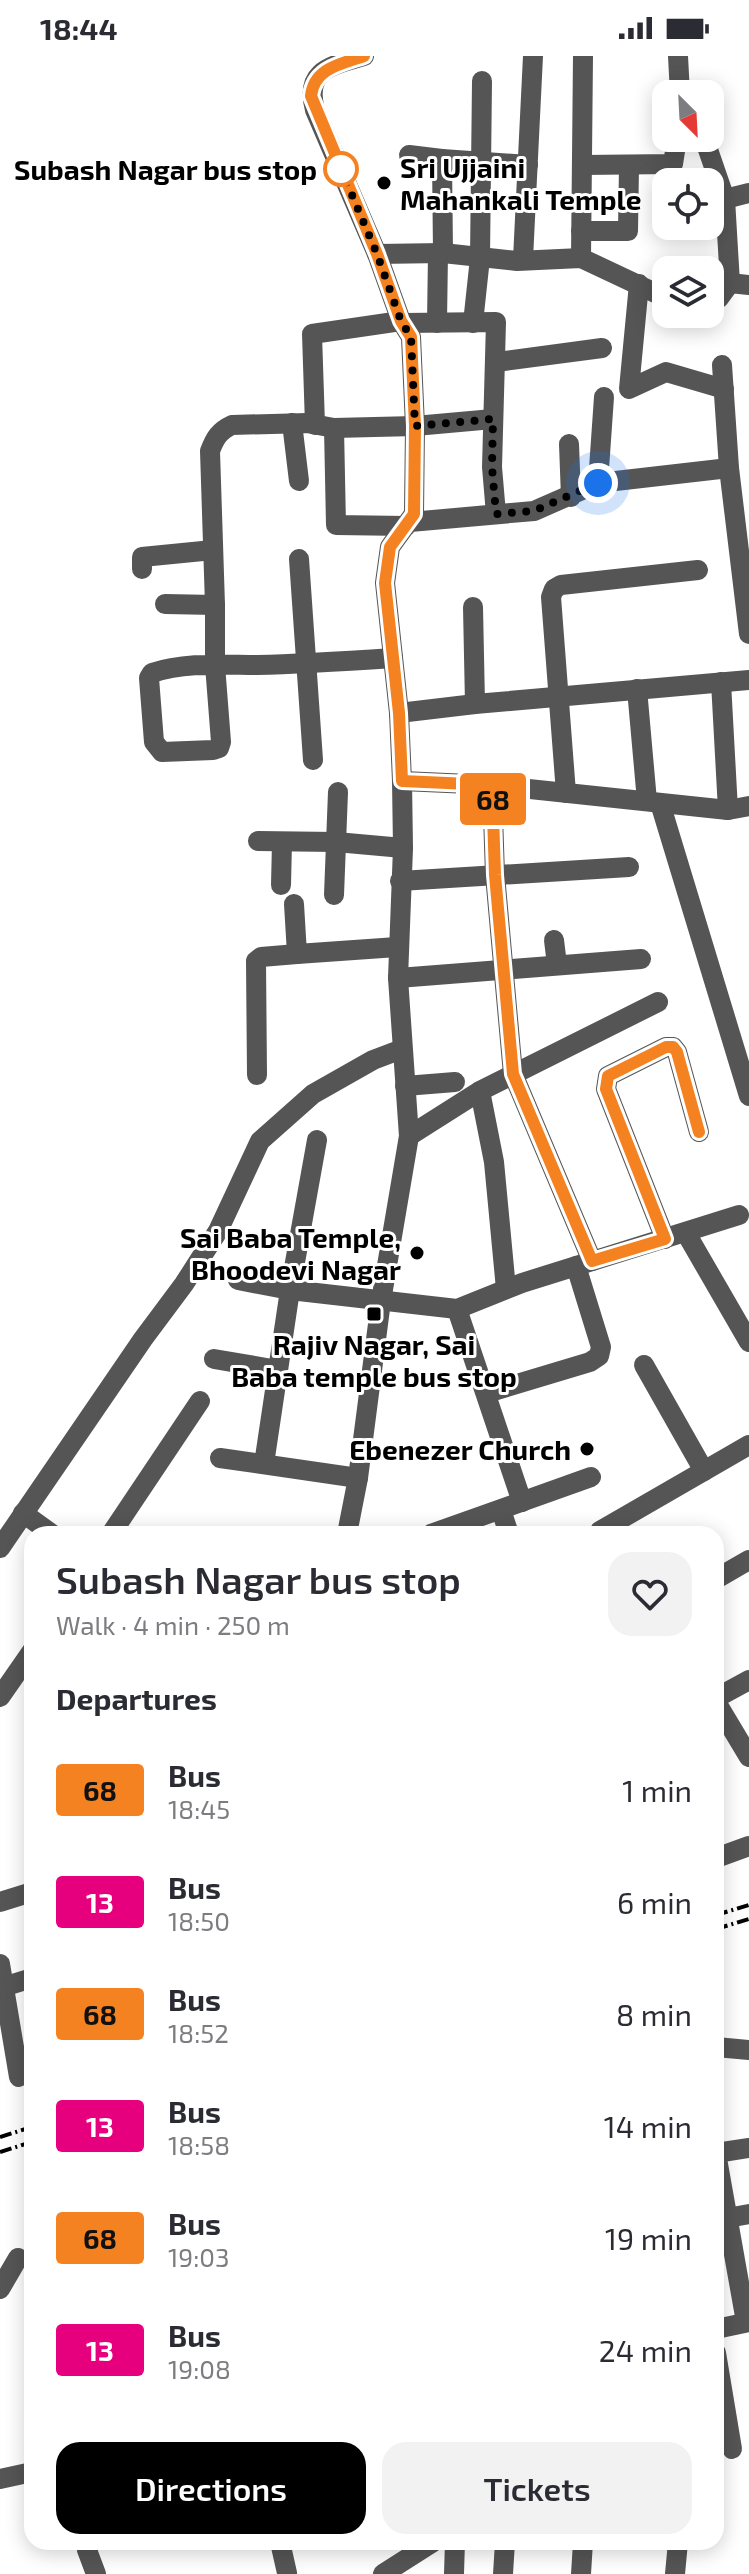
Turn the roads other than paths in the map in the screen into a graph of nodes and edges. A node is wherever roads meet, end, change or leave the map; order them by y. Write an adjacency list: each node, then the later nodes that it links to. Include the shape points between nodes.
1 (364, 56): 19 (street, via 320,74 311,96)
2 (533, 56): 12 (street)
3 (583, 56): 13 (street)
4 (678, 56): 5 (street)
5 (679, 80)
6 (482, 81): 11 (street)
7 (675, 152): 14 (street, via 673,164)
8 (709, 152): 16 (street)
9 (409, 155): 10 (street)
10 (442, 159): 11 (street); 18 (street)
11 (479, 162): 12 (street); 20 (street)
12 (528, 165): 22 (street)
13 (583, 165): 14 (street); 17 (street)
14 (629, 166): 17 (street, via 628,231)
15 (749, 193): 16 (street)
16 (725, 199): 24 (street)
17 (581, 231): 21 (street)
18 (440, 253): 19 (street); 20 (street); 27 (street)
19 (377, 254): 26 (street)
20 (480, 258): 22 (street); 28 (street)
21 (581, 258): 22 (street); 23 (street)
22 (523, 259)
23 (639, 284): 25 (street); 32 (street, via 629,389 666,372)
24 (739, 284)
25 (652, 291)
26 (402, 322): 27 (street); 36 (street, via 312,334); 37 (street, via 411,337)
27 (437, 323): 28 (street)
28 (473, 323): 30 (street, via 496,322)
29 (602, 348): 30 (street)
30 (497, 362): 34 (street)
31 (722, 365): 32 (street)
32 (724, 389): 39 (street)
33 (604, 397): 41 (street)
34 (493, 419): 37 (street); 43 (street)
35 (292, 423): 36 (street); 40 (street); 45 (street, via 232,425 215,437 210,451)
36 (324, 426): 37 (street); 44 (street, via 336,525)
37 (415, 426): 44 (street, via 414,514)
38 (569, 444): 42 (street)
39 (729, 468): 41 (street); 52 (street)
40 (299, 481)
41 (598, 483): 42 (street)
42 (571, 497): 43 (street, via 534,511)
43 (496, 514): 44 (street)
44 (408, 524): 53 (street, via 390,547 387,562)
45 (213, 550): 47 (street, via 142,557); 50 (street)
46 (299, 559): 54 (street)
47 (142, 569)
48 (698, 570): 59 (street, via 554,589)
49 (165, 604): 50 (street)
50 (215, 605): 55 (street)
51 (473, 607): 60 (street)
52 (749, 634)
53 (393, 658): 54 (street); 61 (street)
54 (307, 663): 55 (street); 62 (street)
55 (215, 665): 55 (street, via 152,673 154,742 162,752 219,748)
56 (749, 680): 57 (street)
57 (721, 682): 58 (street); 69 (street)
58 (637, 689): 59 (street); 67 (street)
59 (558, 697): 60 (street); 66 (street)
60 (475, 704): 61 (street)
61 (399, 713): 63 (street)
62 (313, 760)
63 (402, 781): 64 (street); 73 (street)
64 (492, 785): 66 (street); 75 (street)
65 (338, 792): 72 (street)
66 (566, 793): 67 (street)
67 (654, 802): 69 (street); 94 (street)
68 (749, 806): 69 (street)
69 (728, 810)
70 (258, 841): 71 (street)
71 (282, 842): 72 (street); 77 (street)
72 (336, 842): 73 (street); 78 (street)
73 (403, 848): 76 (street)
74 (629, 867): 75 (street)
75 (495, 875): 76 (street); 85 (street)
76 (400, 881): 81 (street)
77 (281, 885)
78 (334, 895)
79 (294, 904): 82 (street)
80 (554, 940): 84 (street)
81 (397, 947): 82 (street); 86 (street)
82 (297, 954): 90 (street, via 256,961)
83 (641, 959): 84 (street)
84 (557, 965): 85 (street)
85 (504, 971): 86 (street); 89 (street)
86 (398, 978): 88 (street)
87 (658, 1002): 89 (street)
88 (402, 1049): 92 (street); 121 (street, via 313,1094 260,1141 193,1271)
89 (513, 1074): 93 (street); 101 (street)
90 (257, 1075)
91 (455, 1082): 92 (street)
92 (405, 1086): 96 (street)
93 (480, 1091): 96 (street); 103 (street, via 494,1162)
94 (749, 1096)
95 (699, 1132): 100 (street, via 673,1047 608,1076 606,1089)
96 (409, 1136): 105 (street)
97 (317, 1140): 104 (street)
98 (739, 1215): 99 (street)
99 (686, 1233): 100 (street); 107 (street)
100 (665, 1239): 101 (street)
101 (584, 1264): 103 (street); 111 (street, via 599,1356)
102 (238, 1280): 104 (street)
103 (506, 1289): 106 (street)
104 (290, 1290): 105 (street); 110 (street)
105 (381, 1301): 106 (street); 118 (street)
106 (457, 1309): 111 (street)
107 (749, 1342)
108 (214, 1359): 110 (street)
109 (644, 1365): 116 (street)
110 (278, 1370): 115 (street)
111 (487, 1393): 119 (street)
112 (200, 1401): 123 (street)
113 (749, 1445): 116 (street)
114 (220, 1458): 115 (street)
115 (264, 1464): 118 (street)
116 (704, 1471): 127 (street)
117 (591, 1477): 119 (street)
118 (358, 1478): 124 (street)
119 (522, 1502): 120 (street)
120 (501, 1510): 125 (street); 126 (street)
121 (23, 1513): 122 (street); 128 (street)
122 (41, 1526)
123 (116, 1526)
124 (349, 1526)
125 (456, 1526)
126 (506, 1526)
127 (609, 1526)
128 (0, 1548)
129 (749, 1560): 130 (street)
130 (724, 1574)
131 (24, 1662): 134 (street)
132 (749, 1680): 133 (street)
133 (724, 1695)
134 (0, 1697)
135 (724, 1714): 136 (street)
136 (749, 1757)
137 (749, 1846): 138 (street)
138 (724, 1855)
139 (24, 1894): 140 (street)
140 (0, 1902)
141 (0, 1964): 143 (street)
142 (24, 1980): 143 (street)
143 (2, 1987): 146 (street)
144 (724, 2048): 145 (street)
145 (749, 2050)
146 (17, 2077)
147 (749, 2148): 148 (street)
148 (724, 2152)
149 (749, 2214): 150 (street)
150 (724, 2218)
151 (724, 2226): 154 (street)
152 (18, 2258): 153 (street)
153 (0, 2289)
154 (748, 2322): 155 (street)
155 (724, 2327)
156 (724, 2401): 157 (street)
157 (732, 2449)
158 (24, 2474): 159 (street)
159 (0, 2479)
160 (87, 2550): 168 (street)
161 (282, 2550): 167 (street)
162 (420, 2550): 169 (street)
163 (455, 2550): 170 (street)
164 (504, 2550): 171 (street)
165 (582, 2550): 172 (street)
166 (677, 2550): 173 (street)
167 (287, 2573)
168 (96, 2574)
169 (383, 2574)
170 (454, 2574)
171 (503, 2574)
172 (581, 2574)
173 (675, 2574)

